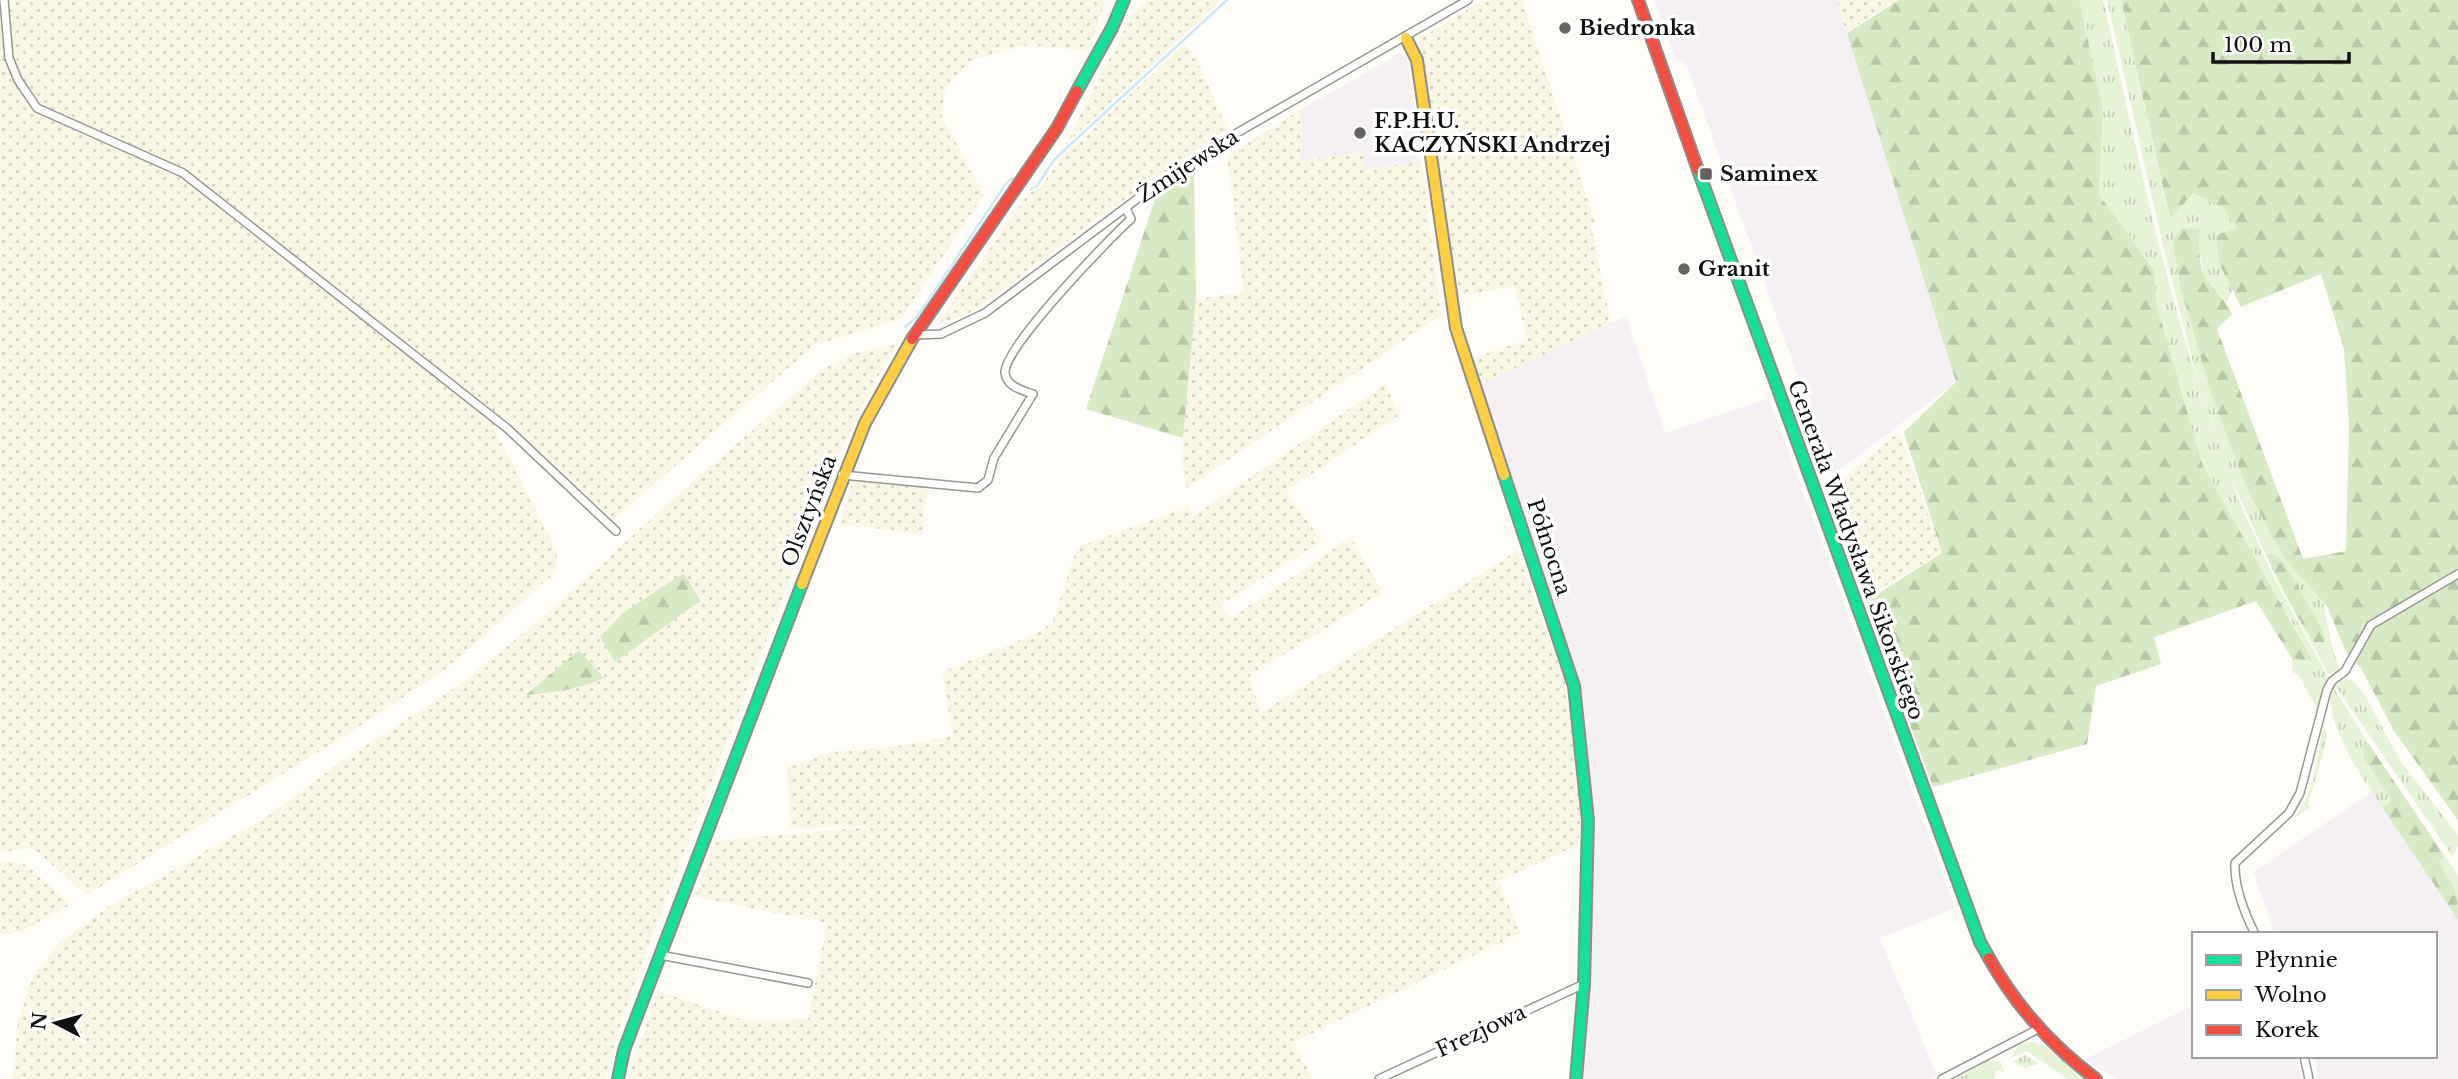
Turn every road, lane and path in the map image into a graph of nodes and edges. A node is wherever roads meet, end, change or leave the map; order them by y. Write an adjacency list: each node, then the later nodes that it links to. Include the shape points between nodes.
1 (4, 0): 9 (street, via 9,58 37,108 183,173 508,429)
2 (1124, 0): 7 (street, Olsztyńska, via 1058,128)
3 (1468, 0): 5 (street, Żmijewska)
4 (1638, 0): 15 (street, Generała Władysława Sikorskiego, via 1972,923 2001,980)
5 (1406, 38): 6 (street, Żmijewska, via 1216,145); 14 (street, Północna, via 1417,60 1456,328 1574,686 1588,820)
6 (1126, 208): 7 (street, Żmijewska, via 985,313 942,334); 8 (street, via 1131,219 1058,294 1005,369 1012,386 1033,394 994,458 988,480 978,488)
7 (915, 335): 8 (street, Olsztyńska, via 874,405)
8 (842, 475): 12 (street, Olsztyńska)
9 (616, 531)
10 (2458, 574): 11 (street, via 2371,625 2345,671 2332,681 2301,793 2289,813 2235,863 2235,876)
11 (2255, 932)
12 (660, 955): 13 (street); 17 (street, Olsztyńska, via 624,1050)
13 (808, 984)
14 (1584, 984): 18 (street, Frezjowa); 19 (street, Północna)
15 (2038, 1029): 20 (street); 21 (street, Generała Władysława Sikorskiego)
16 (2304, 1058): 22 (street)
17 (618, 1079)
18 (1379, 1079)
19 (1576, 1079)
20 (1942, 1079)
21 (2096, 1079)
22 (2309, 1079)

